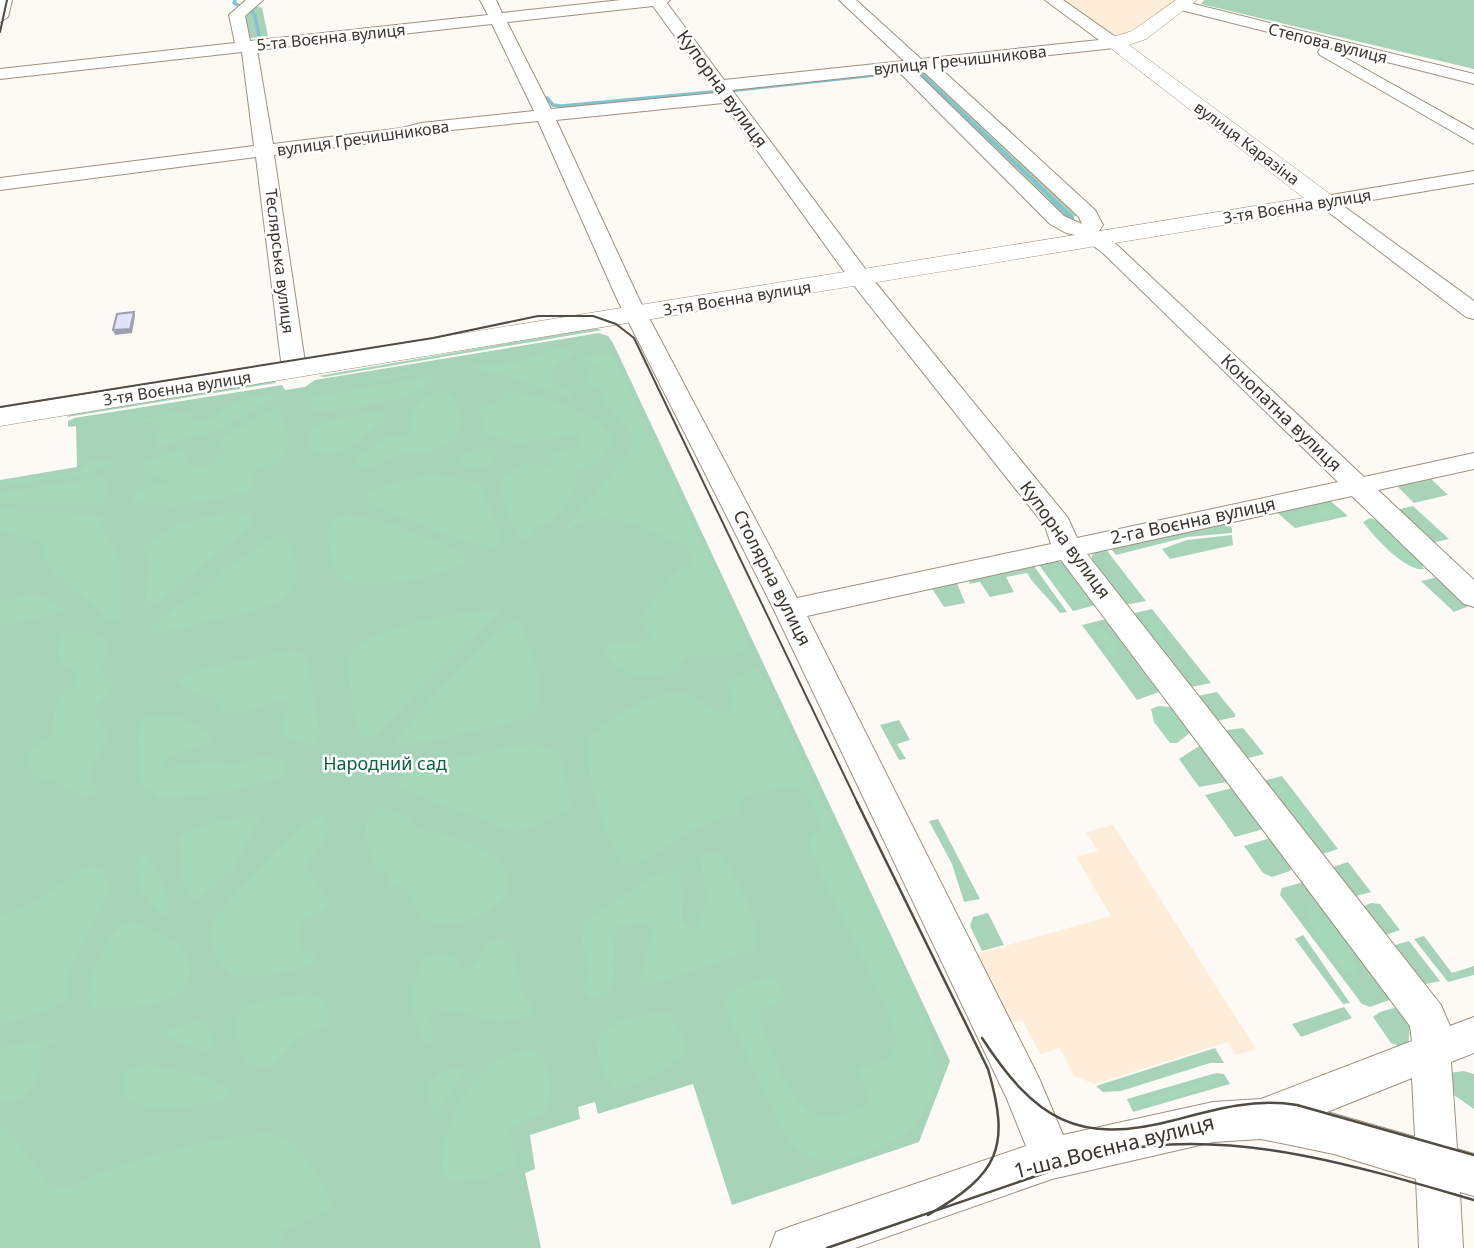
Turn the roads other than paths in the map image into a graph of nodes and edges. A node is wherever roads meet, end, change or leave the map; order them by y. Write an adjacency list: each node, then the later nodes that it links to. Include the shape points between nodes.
1 (4, 0): 8 (street)
2 (255, 0): 12 (street, Теслярська вулиця, via 237,15 241,40)
3 (488, 0): 9 (street, Столярна вулиця)
4 (659, 0): 9 (street, 5-та Воєнна вулиця); 16 (street, Купорна вулиця)
5 (847, 0): 13 (street, Конопатна вулиця)
6 (1053, 0): 11 (street, вулиця Каразіна)
7 (1185, 3): 10 (street, Степова вулиця); 11 (main road, вулиця Гречишникова, via 1139,35)
8 (0, 17)
9 (498, 20): 12 (street, 5-та Воєнна вулиця); 17 (street, Столярна вулиця)
10 (1317, 40): 15 (street, Степова вулиця); 18 (street, via 1312,44)
11 (1114, 43): 13 (street, вулиця Гречишникова); 22 (main road, вулиця Каразіна)
12 (247, 47): 14 (street, 5-та Воєнна вулиця); 19 (street, Теслярська вулиця)
13 (918, 65): 16 (street, вулиця Гречишникова); 23 (street, Конопатна вулиця, via 931,69 1088,215)
14 (0, 74)
15 (1474, 79)
16 (723, 92): 17 (street, вулиця Гречишникова); 24 (street, Купорна вулиця)
17 (545, 117): 19 (street, вулиця Гречишникова, via 421,128); 26 (street, Столярна вулиця)
18 (1474, 138)
19 (265, 151): 21 (street, вулиця Гречишникова); 27 (street, Теслярська вулиця)
20 (1474, 177): 22 (street, 3-тя Воєнна вулиця)
21 (0, 184)
22 (1325, 202): 23 (main road, 3-тя Воєнна вулиця); 25 (street, вулиця Каразіна)
23 (1091, 235): 24 (main road, 3-тя Воєнна вулиця); 30 (street, Конопатна вулиця)
24 (861, 278): 26 (main road, 3-тя Воєнна вулиця); 31 (street, Купорна вулиця, via 1058,524)
25 (1474, 312)
26 (636, 315): 27 (main road, 3-тя Воєнна вулиця); 33 (street, Столярна вулиця)
27 (294, 369): 28 (main road, 3-тя Воєнна вулиця)
28 (0, 416)
29 (1474, 461): 30 (street, 2-га Воєнна вулиця)
30 (1358, 486): 31 (street, 2-га Воєнна вулиця); 32 (street, Конопатна вулиця)
31 (1067, 548): 33 (street, 2-га Воєнна вулиця); 35 (street, Купорна вулиця, via 1427,1017)
32 (1474, 597)
33 (789, 610): 37 (street, Столярна вулиця, via 1025,1092)
34 (1474, 1035): 35 (street, 1-ша Воєнна вулиця)
35 (1431, 1052): 36 (street, 1-ша Воєнна вулиця); 38 (street, Купорна вулиця)
36 (1261, 1119): 37 (street, 1-ша Воєнна вулиця, via 1213,1122); 38 (street, via 1334,1133)
37 (1052, 1158): 39 (street, 1-ша Воєнна вулиця)
38 (1455, 1170): 40 (street, Купорна вулиця)
39 (792, 1248)
40 (1441, 1248)

